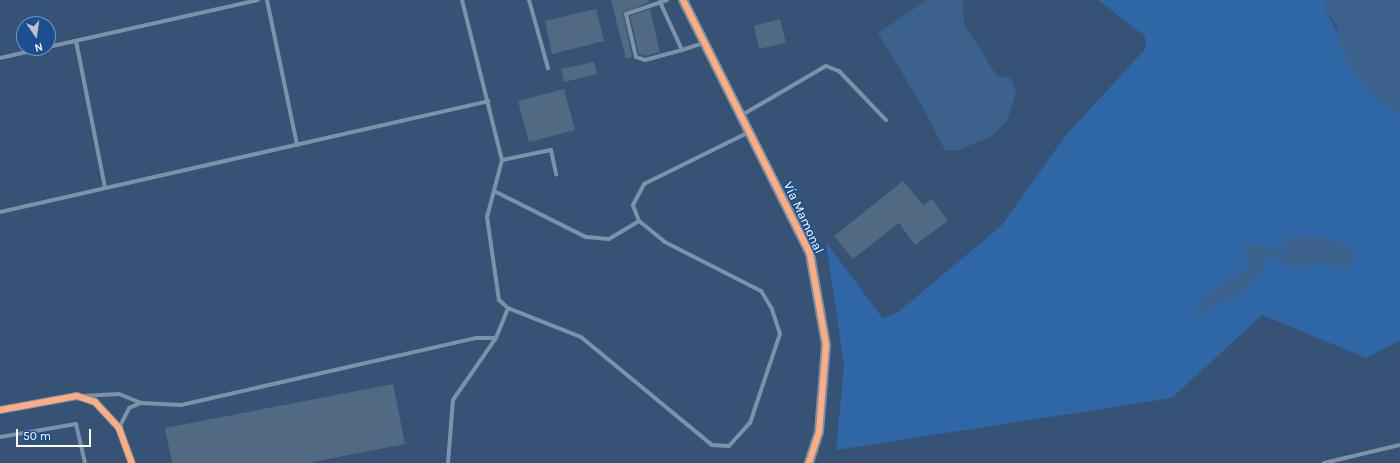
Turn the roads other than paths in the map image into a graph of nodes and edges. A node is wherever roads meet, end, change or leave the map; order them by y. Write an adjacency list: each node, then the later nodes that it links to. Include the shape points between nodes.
1 (258, 0): 8 (lane)
2 (267, 0): 19 (lane)
3 (462, 0): 15 (lane)
4 (529, 0): 14 (lane)
5 (667, 0): 7 (lane)
6 (683, 0): 9 (street, Vía Mamonal)
7 (660, 2): 11 (lane); 11 (lane, via 626,14 636,57 645,60)
8 (76, 41): 10 (lane); 22 (lane)
9 (706, 43): 11 (lane); 16 (street, Vía Mamonal)
10 (56, 45)
11 (682, 50)
12 (16, 54): 13 (lane)
13 (0, 58)
14 (548, 68)
15 (489, 101): 19 (lane); 20 (lane)
16 (741, 115): 17 (lane, via 826,66 839,71); 18 (street, Vía Mamonal)
17 (886, 120)
18 (750, 132): 25 (lane, via 644,184 633,204); 37 (street, Vía Mamonal, via 810,254 820,299 826,345 824,386 819,432)
19 (297, 145): 22 (lane)
20 (502, 160): 21 (lane, via 551,150); 23 (lane)
21 (556, 174)
22 (105, 188): 24 (lane)
23 (494, 191): 25 (lane, via 586,237 609,239); 26 (lane, via 487,217 499,300)
24 (0, 212)
25 (639, 221): 26 (lane, via 665,242 762,291 772,309 780,334 750,423 729,446 712,445 581,337)
26 (508, 308): 27 (lane)
27 (496, 338): 29 (lane, via 477,338 181,405); 36 (lane, via 453,400)
28 (77, 396): 29 (lane, via 119,394); 30 (street); 31 (street, via 95,402)
29 (142, 403): 31 (lane, via 129,408)
30 (0, 410)
31 (118, 428): 35 (street)
32 (0, 437): 34 (lane, via 76,424)
33 (1400, 445): 38 (lane)
34 (85, 463)
35 (132, 463)
36 (448, 463)
37 (809, 463)
38 (1324, 463)

